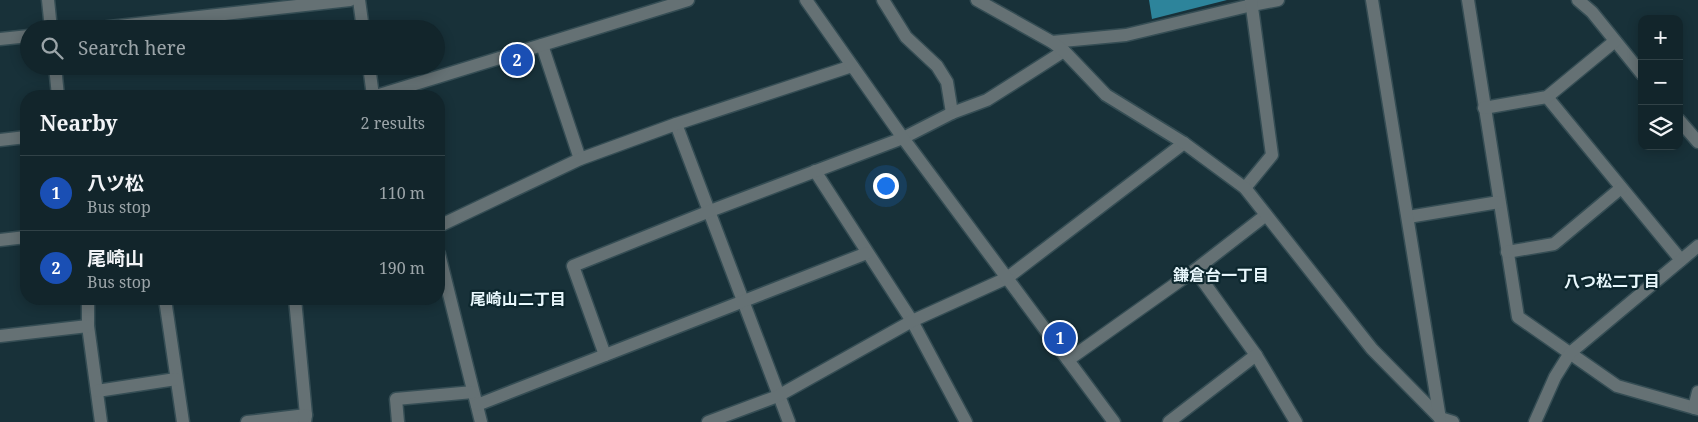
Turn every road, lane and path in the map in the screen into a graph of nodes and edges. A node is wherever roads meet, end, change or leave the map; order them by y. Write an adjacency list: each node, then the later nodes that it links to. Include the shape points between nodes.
1 (48, 0): 13 (street)
2 (350, 0): 14 (street)
3 (359, 0): 15 (street)
4 (688, 0): 20 (street)
5 (806, 0): 22 (street)
6 (883, 0): 33 (street, via 906,37 936,66 947,82)
7 (977, 0): 19 (street)
8 (1278, 0): 12 (street)
9 (1372, 0): 48 (street)
10 (1468, 0): 32 (street)
11 (1578, 0): 18 (street)
12 (1252, 2): 19 (street, via 1126,35); 43 (street, via 1272,155)
13 (50, 20)
14 (172, 20)
15 (362, 20)
16 (20, 37): 17 (street)
17 (0, 39)
18 (1615, 41): 23 (street); 31 (street)
19 (1052, 42): 21 (street)
20 (542, 45): 24 (street); 41 (street)
21 (1064, 51): 33 (street, via 987,100); 40 (street, via 1106,96)
22 (852, 66): 34 (street); 37 (street)
23 (1638, 69)
24 (445, 74)
25 (56, 75): 28 (street)
26 (370, 75): 29 (street)
27 (443, 75): 30 (street)
28 (57, 90)
29 (373, 90)
30 (394, 90)
31 (1547, 97): 32 (street); 44 (street)
32 (1484, 108): 45 (street)
33 (952, 113): 37 (street)
34 (676, 124): 41 (street); 46 (street)
35 (1683, 124): 38 (street)
36 (20, 138): 39 (street)
37 (903, 138): 42 (street); 58 (street)
38 (1697, 139)
39 (0, 140)
40 (1184, 143): 43 (street); 58 (street)
41 (580, 159): 49 (street)
42 (815, 171): 46 (street); 54 (street)
43 (1245, 188): 47 (street)
44 (1621, 188): 53 (street, via 1554,244); 55 (street)
45 (1500, 202): 48 (street); 53 (street)
46 (710, 211): 59 (street); 67 (street, via 573,266)
47 (1266, 216): 56 (street); 78 (street, via 1372,349)
48 (1408, 217): 78 (street)
49 (445, 223)
50 (20, 238): 51 (street)
51 (0, 240)
52 (1698, 246): 55 (street)
53 (1507, 252): 66 (street, via 1518,317)
54 (867, 253): 59 (street); 63 (street)
55 (1681, 260): 66 (street)
56 (1195, 270): 68 (street); 69 (street)
57 (445, 278): 72 (street)
58 (1007, 278): 63 (street); 69 (street)
59 (742, 302): 67 (street); 74 (street)
60 (88, 305): 64 (street)
61 (166, 305): 70 (street)
62 (296, 305): 77 (street)
63 (912, 321): 74 (street); 86 (street)
64 (88, 326): 65 (street); 71 (street)
65 (0, 336)
66 (1570, 353): 76 (street, via 1617,386); 91 (street, via 1555,377)
67 (605, 355): 75 (street)
68 (1256, 355): 88 (street); 89 (street)
69 (1068, 360): 87 (street)
70 (176, 379): 71 (street); 80 (street)
71 (97, 391): 79 (street)
72 (473, 392): 75 (street); 82 (street, via 396,399)
73 (1698, 392): 76 (street)
74 (778, 396): 84 (street); 85 (street)
75 (477, 405): 83 (street)
76 (1696, 409)
77 (305, 418): 81 (street)
78 (1440, 420): 90 (street)
79 (101, 422)
80 (183, 422)
81 (247, 422)
82 (398, 422)
83 (481, 422)
84 (708, 422)
85 (788, 422)
86 (966, 422)
87 (1114, 422)
88 (1169, 422)
89 (1296, 422)
90 (1453, 422)
91 (1535, 422)

